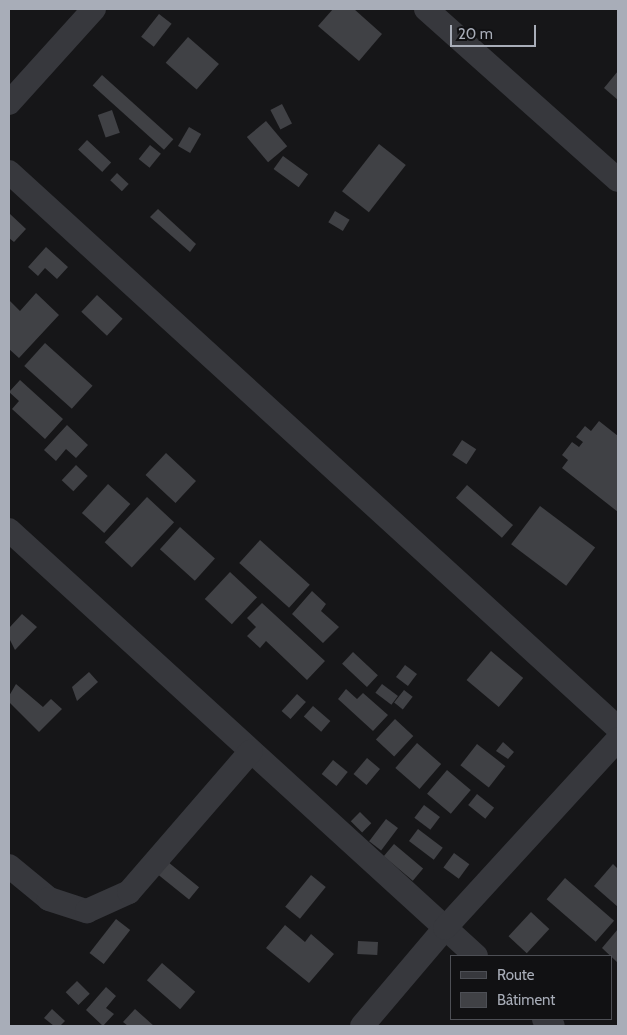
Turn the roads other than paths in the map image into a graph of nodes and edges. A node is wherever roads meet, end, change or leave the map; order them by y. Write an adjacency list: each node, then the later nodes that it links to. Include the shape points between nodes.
1 (94, 9): 3 (street)
2 (426, 9): 5 (street)
3 (9, 103)
4 (9, 172): 7 (street)
5 (618, 180)
6 (9, 530): 9 (street)
7 (618, 728)
8 (618, 739): 11 (street)
9 (250, 750): 10 (street, via 129,892 87,911 49,899); 11 (street)
10 (9, 866)
11 (445, 928): 12 (street); 13 (street)
12 (475, 955)
13 (362, 1026)

